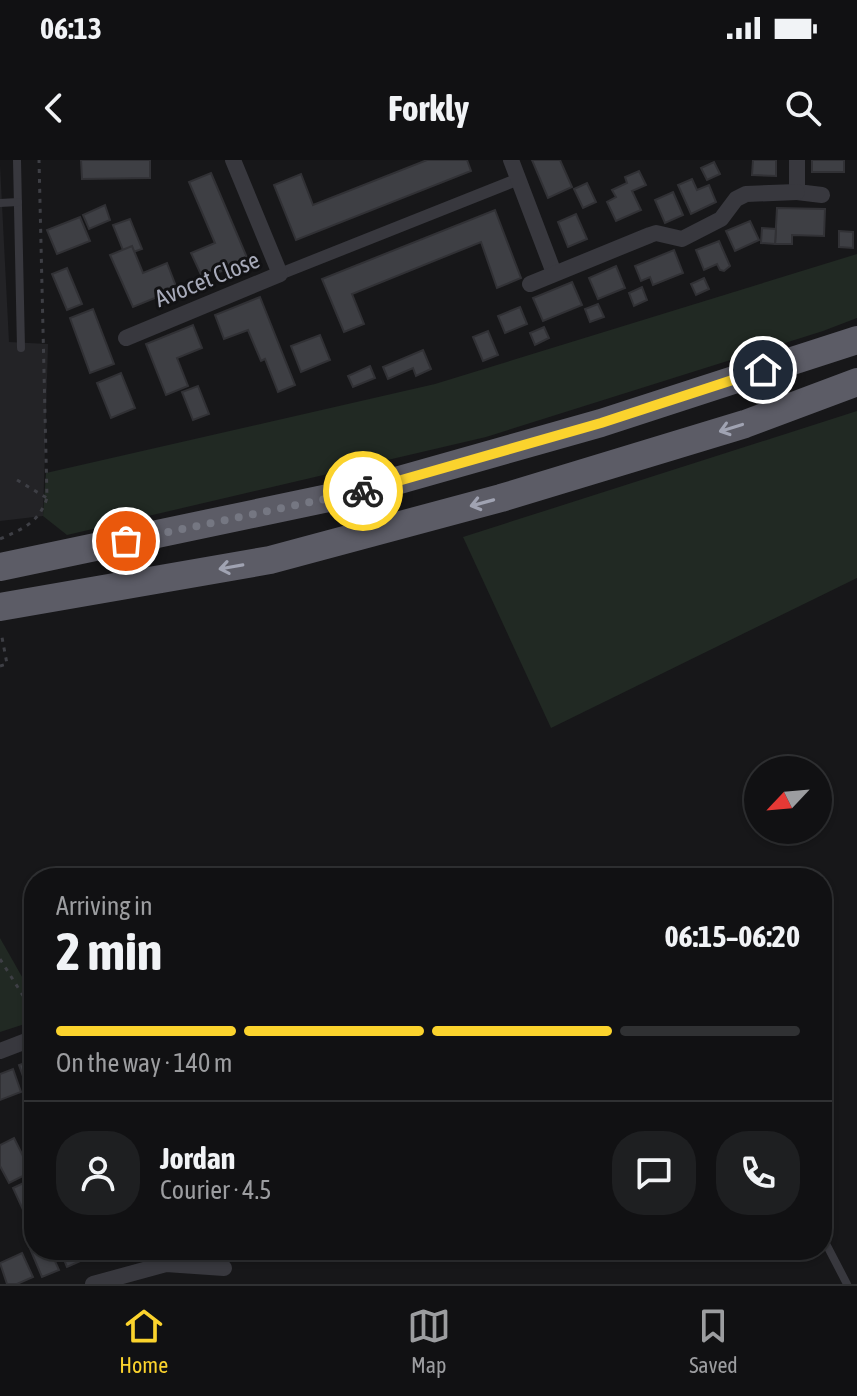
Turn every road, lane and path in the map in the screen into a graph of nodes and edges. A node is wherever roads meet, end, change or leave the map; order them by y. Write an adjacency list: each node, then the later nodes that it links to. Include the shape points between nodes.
1 (17, 160): 9 (lane)
2 (39, 160): 19 (path)
3 (233, 160): 12 (street, Avocet Close)
4 (511, 160): 6 (street)
5 (797, 160): 7 (street)
6 (519, 179): 11 (street); 12 (street)
7 (797, 192): 8 (street); 11 (street, via 746,194 721,219 682,239 656,233)
8 (822, 195)
9 (18, 202): 10 (lane); 16 (lane)
10 (0, 203)
11 (554, 273): 13 (street)
12 (280, 274): 14 (street, Avocet Close)
13 (530, 284)
14 (126, 338)
15 (857, 340): 20 (highway, via 601,423 357,492)
16 (21, 348)
17 (857, 382): 21 (highway, one-way to 21, via 745,424 501,498 270,560)
18 (17, 480): 19 (path)
19 (47, 498): 20 (path, via 42,512)
20 (2, 557)
21 (5, 615): 22 (path, via 7,664)
22 (0, 666)
23 (0, 959): 24 (path)
24 (24, 997)
25 (24, 1042): 26 (street)
26 (0, 1051)
27 (832, 1255): 32 (lane)
28 (172, 1260): 31 (street)
29 (189, 1260): 30 (street)
30 (224, 1268)
31 (93, 1284)
32 (847, 1284)

